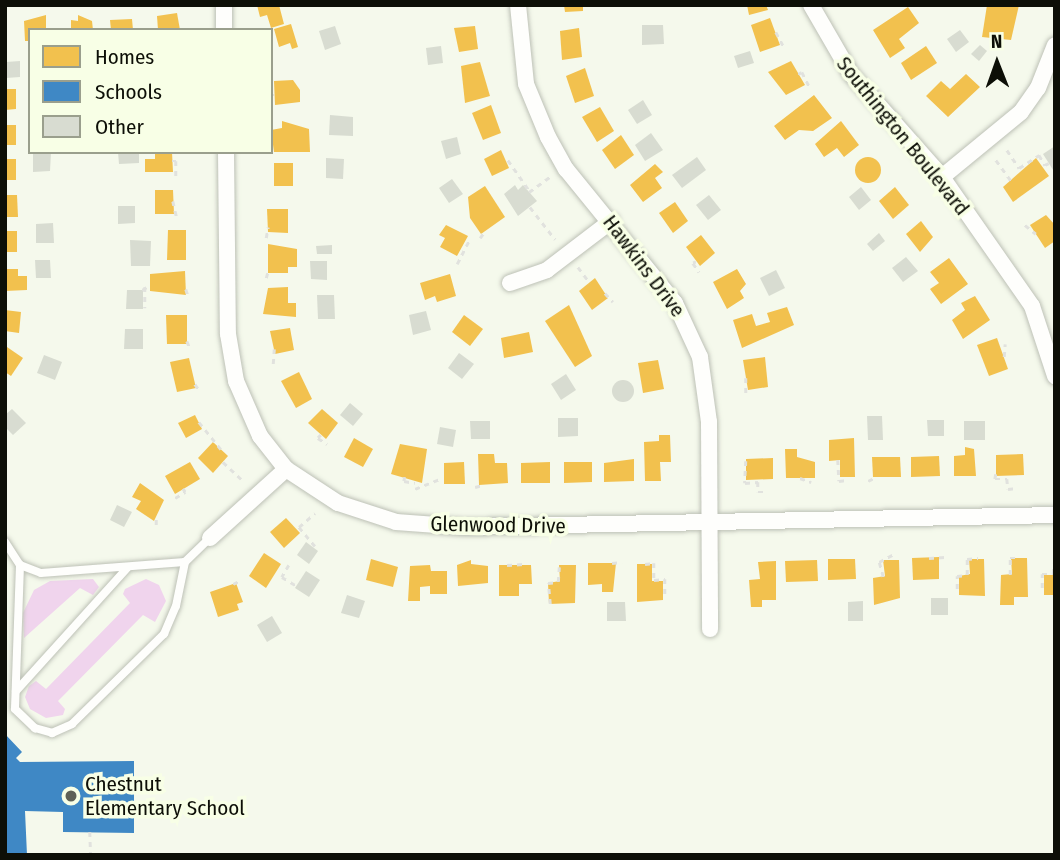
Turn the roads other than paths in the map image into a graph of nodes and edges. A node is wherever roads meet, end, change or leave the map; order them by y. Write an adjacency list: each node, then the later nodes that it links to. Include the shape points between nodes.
1 (224, 5): 4 (street)
2 (518, 5): 8 (street, Hawkins Drive, via 526,84 548,138 566,169)
3 (811, 5): 7 (street, Southington Boulevard, via 851,74)
4 (224, 28)
5 (1055, 45): 7 (street, via 1038,88 1021,112)
6 (226, 154): 11 (street, Glenwood Drive, via 232,368 260,436)
7 (942, 177): 10 (street, Southington Boulevard, via 1032,306)
8 (611, 221): 9 (street, via 547,270); 13 (street, Hawkins Drive, via 675,303 700,357 709,422)
9 (510, 283)
10 (1055, 376)
11 (286, 469): 13 (street, Glenwood Drive, via 338,503 396,522 464,527); 14 (street)
12 (1055, 515): 13 (street, Glenwood Drive)
13 (710, 523): 19 (street, Hawkins Drive)
14 (210, 538): 16 (lane)
15 (5, 542): 17 (lane)
16 (185, 562): 18 (lane); 20 (lane, via 176,606 164,634 72,724 52,733 35,728 15,709)
17 (20, 565): 18 (lane, via 41,573); 20 (lane)
18 (127, 568): 20 (lane)
19 (710, 629)
20 (16, 691)

